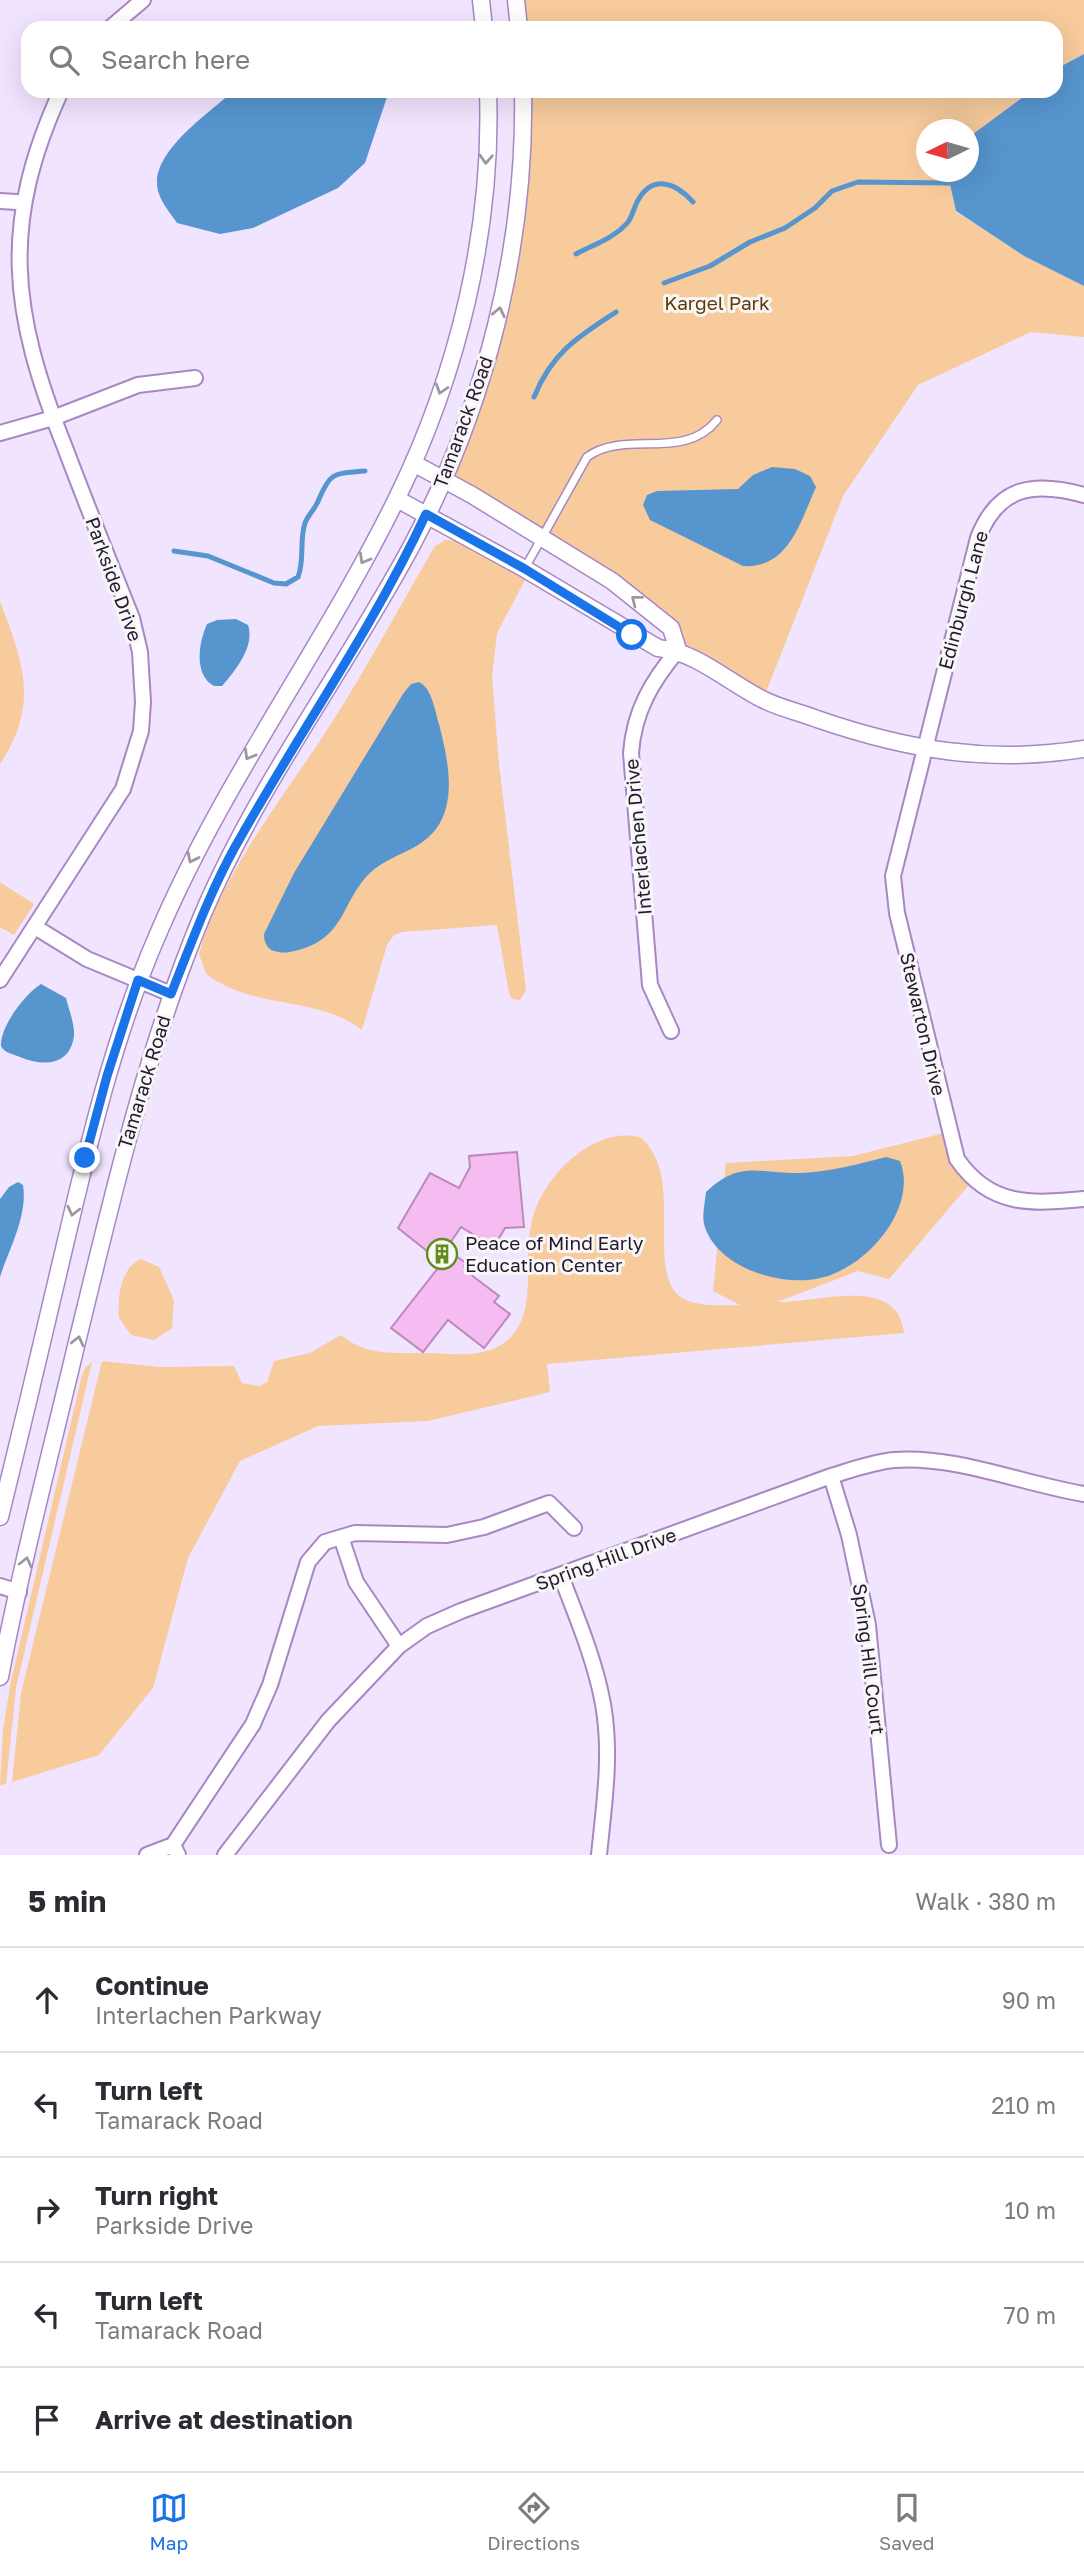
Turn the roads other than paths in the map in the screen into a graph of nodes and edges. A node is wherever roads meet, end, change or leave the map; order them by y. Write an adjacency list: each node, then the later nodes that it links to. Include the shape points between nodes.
1 (143, 0): 4 (street)
2 (481, 0): 5 (street)
3 (516, 0): 6 (street)
4 (118, 21)
5 (483, 21)
6 (518, 21)
7 (57, 98): 11 (street, Parkside Drive, via 28,157)
8 (488, 98): 16 (street, Tamarack Road, one-way to 16, via 486,174 474,264 450,362)
9 (523, 98): 17 (street, Tamarack Road, one-way to 9, via 472,408 503,294 520,180)
10 (0, 201): 11 (street)
11 (17, 202): 13 (street, Parkside Drive, via 14,294 30,361)
12 (195, 378): 13 (street, via 138,385)
13 (53, 418): 15 (street); 26 (street, Parkside Drive, via 132,618 143,702 141,731 123,789)
14 (716, 420): 21 (lane, via 682,442 594,451 579,467)
15 (0, 433)
16 (413, 463): 17 (street); 19 (street, Tamarack Road)
17 (444, 480): 20 (street, Tamarack Road); 21 (street)
18 (1084, 495): 24 (street, Edinburgh Lane, via 1054,487 1035,488 1001,501 986,516)
19 (397, 499): 20 (street); 27 (street, Tamarack Road, one-way to 27, via 205,832)
20 (426, 514): 22 (street); 29 (street, Tamarack Road, via 234,849)
21 (544, 537): 22 (lane); 23 (street, one-way to 21, via 671,628 612,580)
22 (525, 569): 23 (street, via 658,649)
23 (678, 650): 24 (street, via 763,700 858,733); 30 (street, Interlachen Drive, via 656,676 640,707 631,753 650,985)
24 (925, 748): 25 (street, via 1017,757); 31 (street, Stewarton Drive, via 897,852 894,896 957,1159 973,1180 1002,1197 1044,1203)
25 (1084, 749)
26 (35, 928): 27 (street, via 87,959); 28 (street, Parkside Drive)
27 (138, 980): 29 (street); 34 (street, Tamarack Road, one-way to 34, via 96,1117)
28 (0, 981)
29 (171, 994): 39 (street, Tamarack Road, one-way to 29, via 130,1122)
30 (671, 1031)
31 (1084, 1199)
32 (831, 1476): 33 (street, Spring Hill Drive, via 892,1460 920,1460); 37 (street, Spring Hill Drive); 42 (street, Spring Hill Court, via 849,1535 867,1625)
33 (1084, 1494)
34 (0, 1517)
35 (574, 1528): 36 (street, Spring Hill Drive, via 549,1503 447,1535 355,1533)
36 (341, 1537): 40 (street, via 356,1582); 43 (street, Spring Hill Drive, via 325,1542 308,1562 270,1685 253,1724)
37 (561, 1576): 40 (street, Spring Hill Drive, via 461,1611 427,1626); 46 (street, via 603,1705 607,1767)
38 (0, 1586): 39 (street)
39 (19, 1592): 41 (street, Tamarack Road)
40 (399, 1646): 45 (street, Spring Hill Drive, via 328,1721)
41 (0, 1676)
42 (889, 1845)
43 (176, 1850): 44 (street, Spring Hill Drive)
44 (147, 1855)
45 (225, 1855)
46 (599, 1855)

